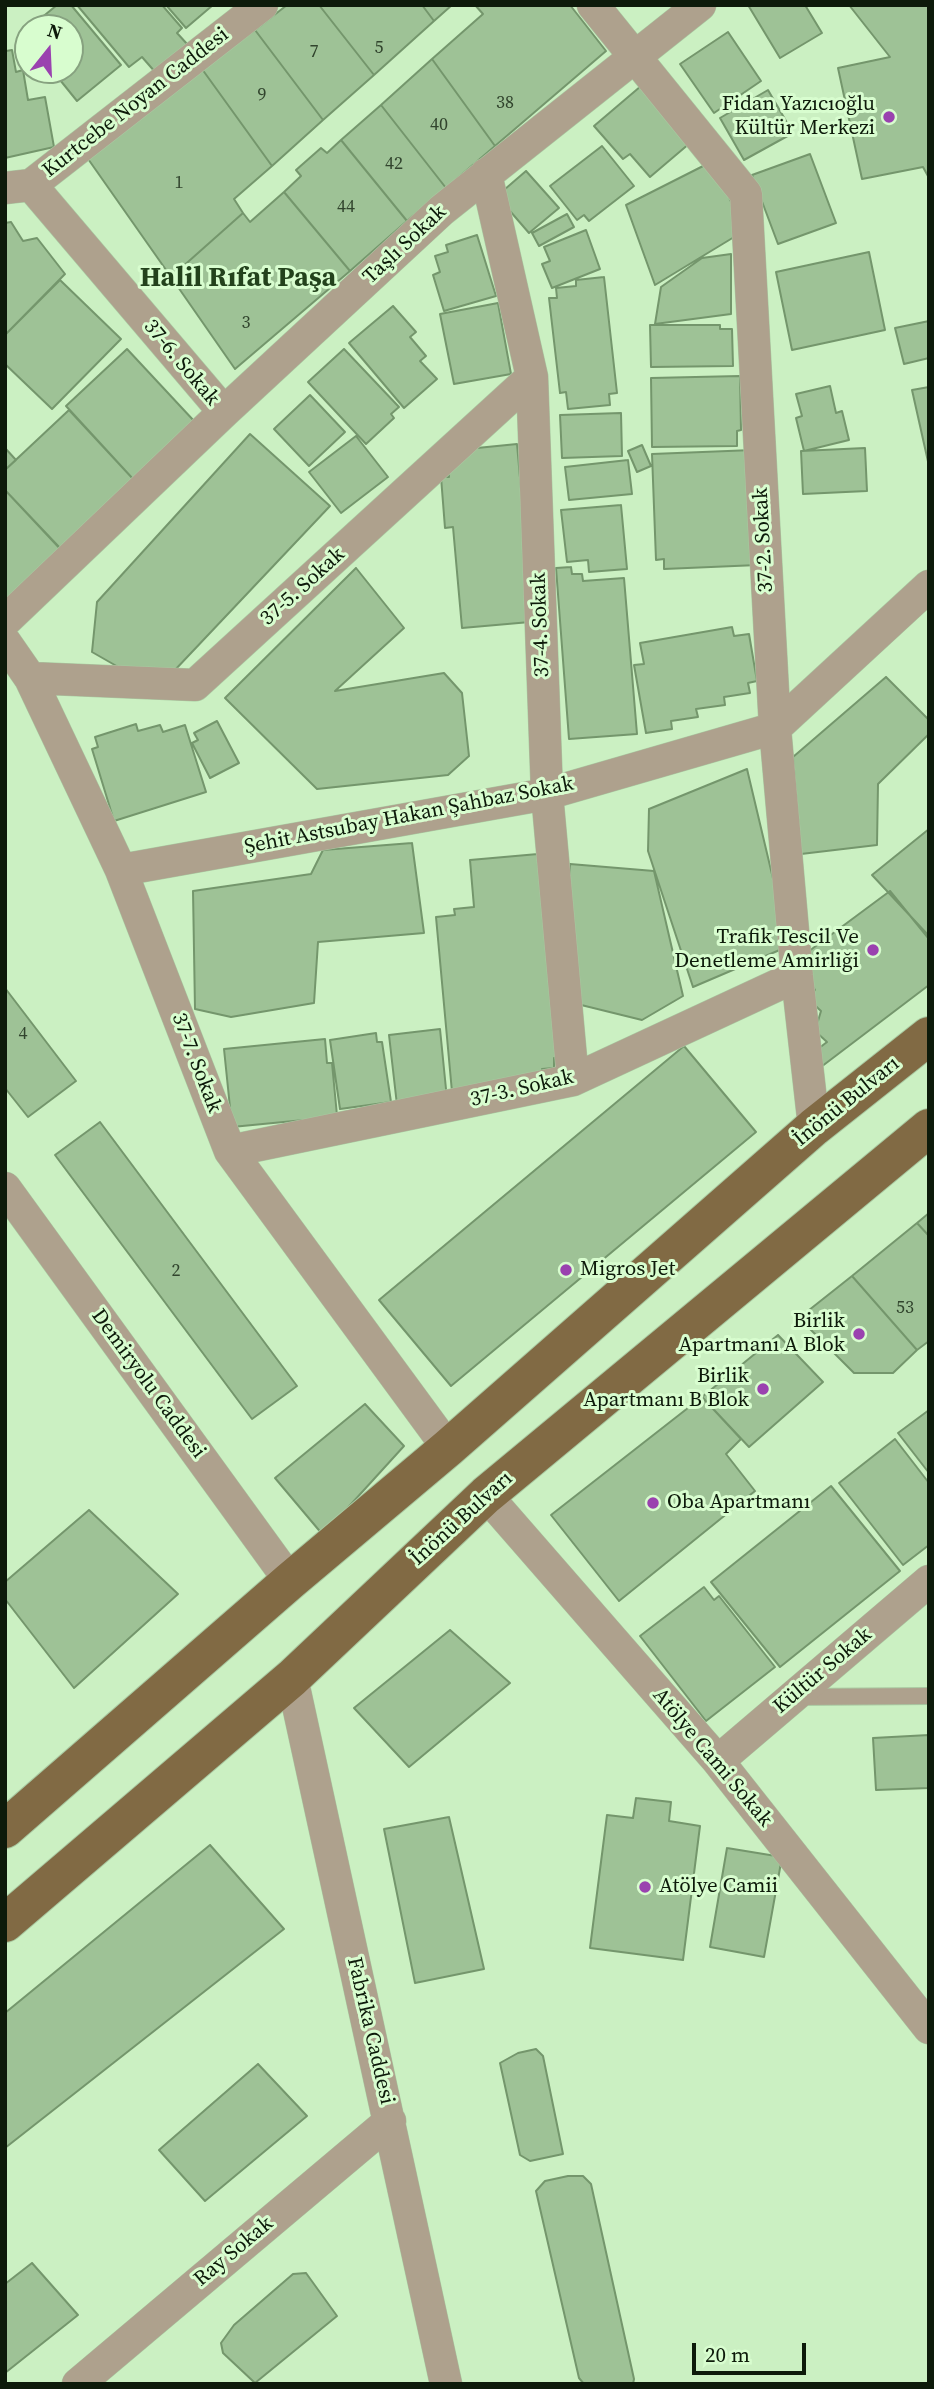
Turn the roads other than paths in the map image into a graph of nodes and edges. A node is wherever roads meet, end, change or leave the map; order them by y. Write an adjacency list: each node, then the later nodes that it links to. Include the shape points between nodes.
1 (262, 5): 6 (street, Kurtcebe Noyan Caddesi)
2 (593, 5): 4 (street, 37-2. Sokak)
3 (700, 5): 4 (street, Taşlı Sokak)
4 (634, 57): 5 (street, Taşlı Sokak); 13 (street, 37-2. Sokak, via 746,194)
5 (486, 174): 7 (street, 37-4. Sokak); 8 (street, Taşlı Sokak)
6 (18, 186): 8 (street, 37-6. Sokak)
7 (532, 377): 12 (street, 37-5. Sokak, via 195,685); 14 (street, 37-4. Sokak)
8 (224, 412): 10 (street, Taşlı Sokak)
9 (929, 586): 13 (street, Şehit Astsubay Hakan Şahbaz Sokak)
10 (5, 621)
11 (5, 642): 12 (street, 37-7. Sokak)
12 (30, 678): 15 (street, 37-7. Sokak)
13 (775, 727): 14 (street, Şehit Astsubay Hakan Şahbaz Sokak); 16 (street, 37-2. Sokak)
14 (547, 794): 15 (street, Şehit Astsubay Hakan Şahbaz Sokak); 18 (street, 37-4. Sokak)
15 (121, 870): 21 (street, 37-7. Sokak)
16 (797, 976): 18 (street, 37-3. Sokak); 19 (street, 37-2. Sokak)
17 (929, 1036): 19 (main road, İnönü Bulvarı)
18 (573, 1080): 21 (street, 37-3. Sokak)
19 (814, 1127): 23 (main road, İnönü Bulvarı)
20 (929, 1128): 24 (main road, İnönü Bulvarı)
21 (230, 1151): 23 (street, 37-7. Sokak)
22 (5, 1188): 25 (street, Demiryolu Caddesi)
23 (448, 1448): 25 (main road, İnönü Bulvarı)
24 (485, 1495): 27 (main road, İnönü Bulvarı); 30 (street, Atölye Cami Sokak)
25 (290, 1581): 31 (main road, İnönü Bulvarı)
26 (929, 1581): 29 (street, Kültür Sokak)
27 (292, 1678): 32 (main road, İnönü Bulvarı); 34 (street, Fabrika Caddesi)
28 (929, 1696): 29 (lane)
29 (792, 1697): 30 (street, Kültür Sokak)
30 (718, 1761): 33 (street, Atölye Cami Sokak)
31 (5, 1829)
32 (5, 1923)
33 (929, 2028)
34 (390, 2121): 35 (street, Ray Sokak); 36 (street, Fabrika Caddesi)
35 (78, 2384)
36 (446, 2384)

